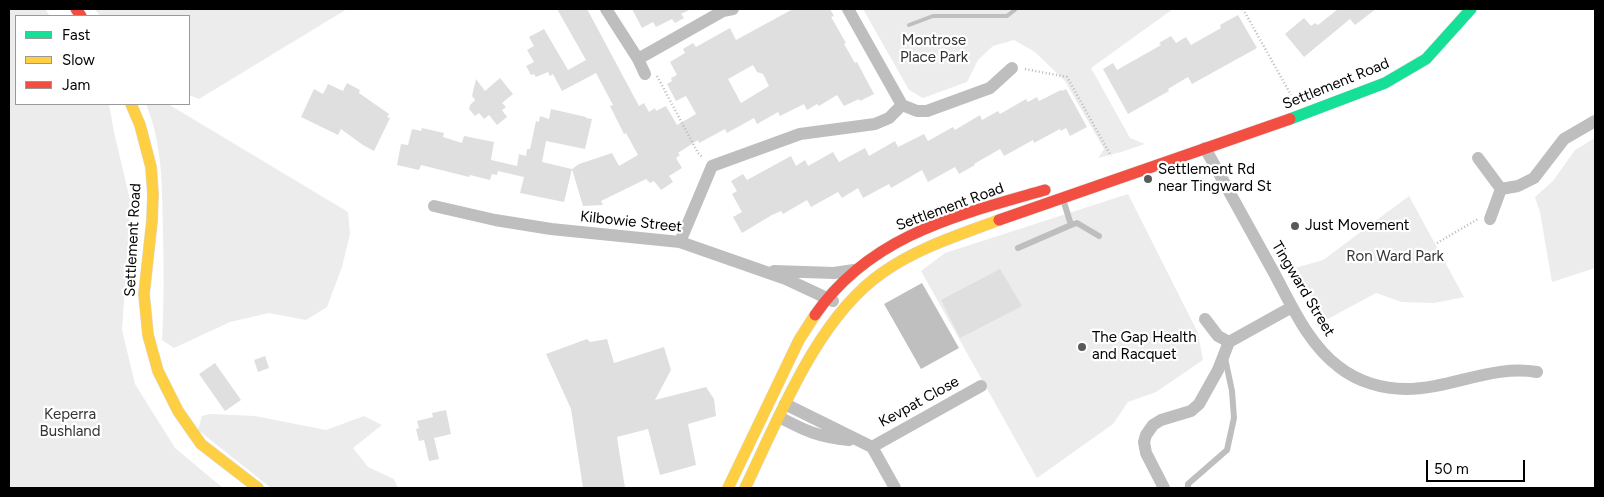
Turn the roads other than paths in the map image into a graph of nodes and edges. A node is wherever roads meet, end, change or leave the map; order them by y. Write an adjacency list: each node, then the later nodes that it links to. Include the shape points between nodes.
1 (606, 9): 5 (street)
2 (733, 9): 5 (street, via 723,11)
3 (848, 9): 9 (street)
4 (1471, 9): 11 (main road, Settlement Road, via 1426,59 1386,83)
5 (641, 57): 7 (street)
6 (1012, 68): 9 (street, via 990,88 927,111)
7 (645, 74)
8 (131, 105): 40 (main road, Settlement Road, via 151,167 152,221 144,294 148,335 158,372 178,411 201,444)
9 (902, 105): 22 (street, via 889,118 875,124 800,134 712,166)
10 (1595, 121): 16 (street, via 1564,139 1534,178 1518,186)
11 (1205, 148): 12 (main road, Settlement Road); 27 (street, Tingward Street)
12 (1191, 152): 14 (main road, Settlement Road); 17 (main road, Settlement Road)
13 (1478, 158): 16 (street)
14 (1104, 172)
15 (1059, 186): 24 (main road, Settlement Road, via 924,229 894,243)
16 (1500, 188): 19 (street)
17 (1062, 197): 20 (lane); 28 (main road, Settlement Road, via 924,248 881,273)
18 (434, 206): 22 (street, Kilbowie Street, via 551,229)
19 (1490, 219)
20 (1071, 225): 21 (lane, via 1077,223); 23 (lane)
21 (1099, 236)
22 (680, 242): 25 (street, Kilbowie Street)
23 (1018, 248)
24 (856, 269): 25 (street, via 834,273); 26 (main road, Settlement Road)
25 (761, 270): 26 (street, Kilbowie Street)
26 (828, 298): 28 (street, Kilbowie Street); 31 (main road, Settlement Road)
27 (1292, 307): 30 (street); 34 (street, Tingward Street, via 1314,343 1338,367 1370,384 1407,389 1507,371)
28 (844, 308): 33 (main road, Settlement Road)
29 (1205, 319): 30 (street, via 1218,336)
30 (1229, 342): 32 (street)
31 (792, 354): 33 (main road); 36 (main road, Settlement Road)
32 (1224, 355): 44 (street, via 1199,404 1182,414 1161,420 1146,435 1144,442 1148,459); 45 (lane, via 1234,418 1227,450 1188,484)
33 (806, 362): 37 (main road, Settlement Road)
34 (1537, 372)
35 (981, 386): 39 (street, Kevpat Close)
36 (769, 404): 37 (main road); 38 (main road); 41 (main road, Settlement Road)
37 (785, 404): 38 (main road, Settlement Road); 39 (street)
38 (779, 417): 39 (street, via 817,435); 42 (main road, Settlement Road)
39 (867, 444): 43 (street)
40 (258, 488)
41 (728, 488)
42 (745, 488)
43 (895, 488)
44 (1164, 488)
45 (1188, 488)

